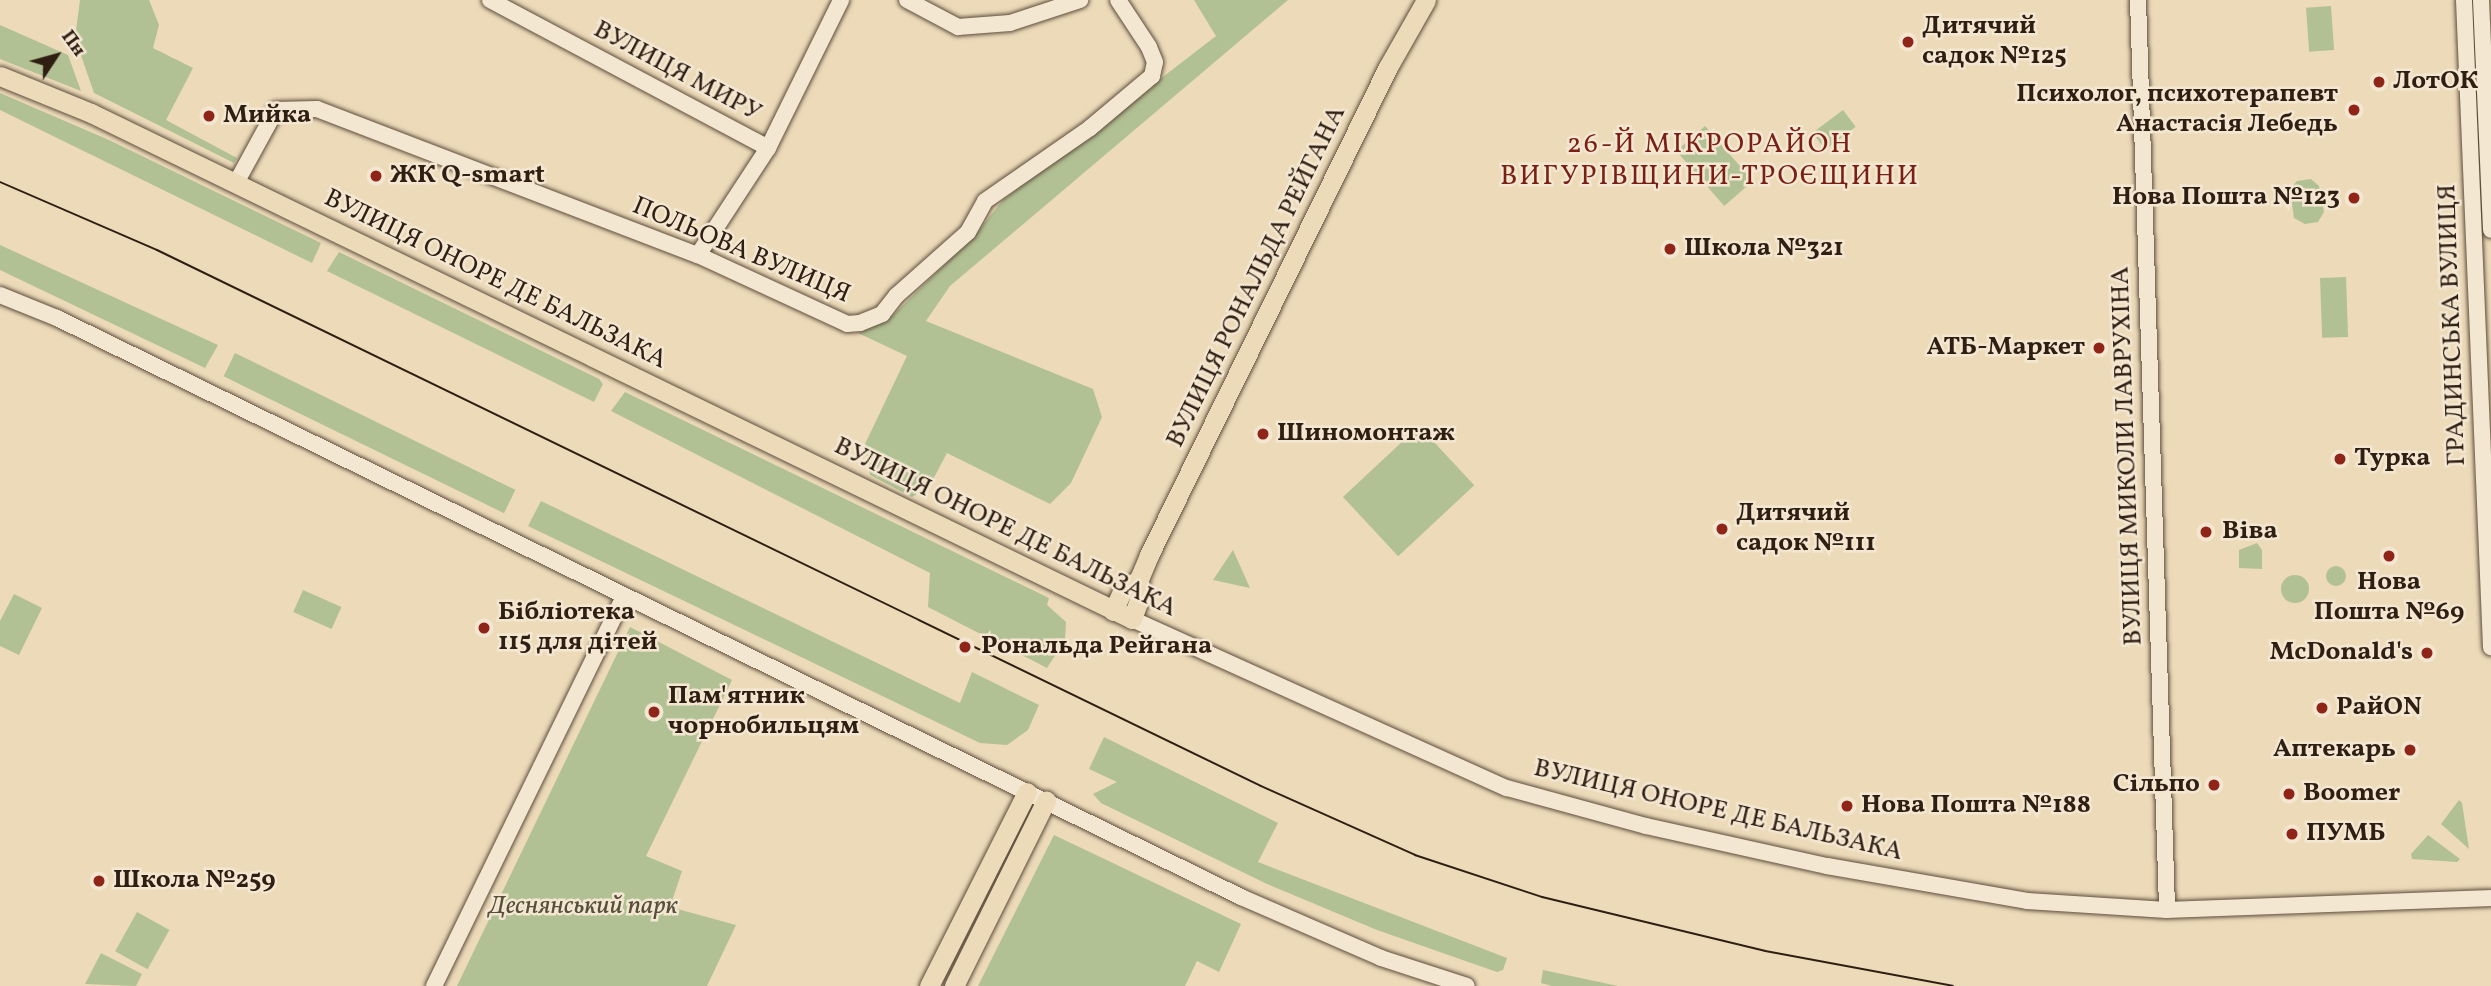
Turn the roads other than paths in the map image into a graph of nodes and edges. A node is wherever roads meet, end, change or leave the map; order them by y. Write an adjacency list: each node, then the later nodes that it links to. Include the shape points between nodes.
1 (490, 0): 11 (street, ВУЛИЦЯ МИРУ)
2 (841, 0): 11 (street)
3 (907, 0): 4 (street, via 958,27 1010,23)
4 (1080, 0)
5 (1118, 0): 14 (street, ПОЛЬОВА ВУЛИЦЯ, via 1149,47 1155,62 1152,76 1090,128 985,201 968,232 882,314 847,324)
6 (1426, 0): 16 (main road, ВУЛИЦЯ РОНАЛЬДА РЕЙГАНА, via 1388,67)
7 (2138, 0): 24 (street, ВУЛИЦЯ МИКОЛИ ЛАВРУХІНА)
8 (2464, 0): 20 (street, ГРАДИНСЬКА ВУЛИЦЯ)
9 (2481, 0): 13 (street, ГРАДИНСЬКА ВУЛИЦЯ)
10 (0, 76): 12 (main road, ВУЛИЦЯ ОНОРЕ ДЕ БАЛЬЗАКА, via 91,113)
11 (768, 148): 14 (street)
12 (236, 183): 14 (street, ПОЛЬОВА ВУЛИЦЯ, via 275,110 317,109); 18 (main road, ВУЛИЦЯ ОНОРЕ ДЕ БАЛЬЗАКА)
13 (2491, 230)
14 (698, 255)
15 (0, 295): 17 (street, via 57,318)
16 (1139, 579): 18 (main road, ВУЛИЦЯ РОНАЛЬДА РЕЙГАНА, via 1122,592); 19 (main road, ВУЛИЦЯ РОНАЛЬДА РЕЙГАНА, via 1139,601)
17 (624, 596): 21 (street); 25 (street)
18 (1113, 611): 19 (main road, ВУЛИЦЯ ОНОРЕ ДЕ БАЛЬЗАКА)
19 (1132, 619): 24 (street, ВУЛИЦЯ ОНОРЕ ДЕ БАЛЬЗАКА, via 1530,796 1740,848 1903,881 2027,901)
20 (2491, 647)
21 (1027, 792): 22 (street); 26 (main road)
22 (1046, 801): 27 (main road); 28 (street, via 1254,903 1381,958)
23 (2491, 898): 24 (street, ВУЛИЦЯ ОНОРЕ ДЕ БАЛЬЗАКА)
24 (2167, 910)
25 (434, 986)
26 (929, 986)
27 (954, 986)
28 (1467, 986)

